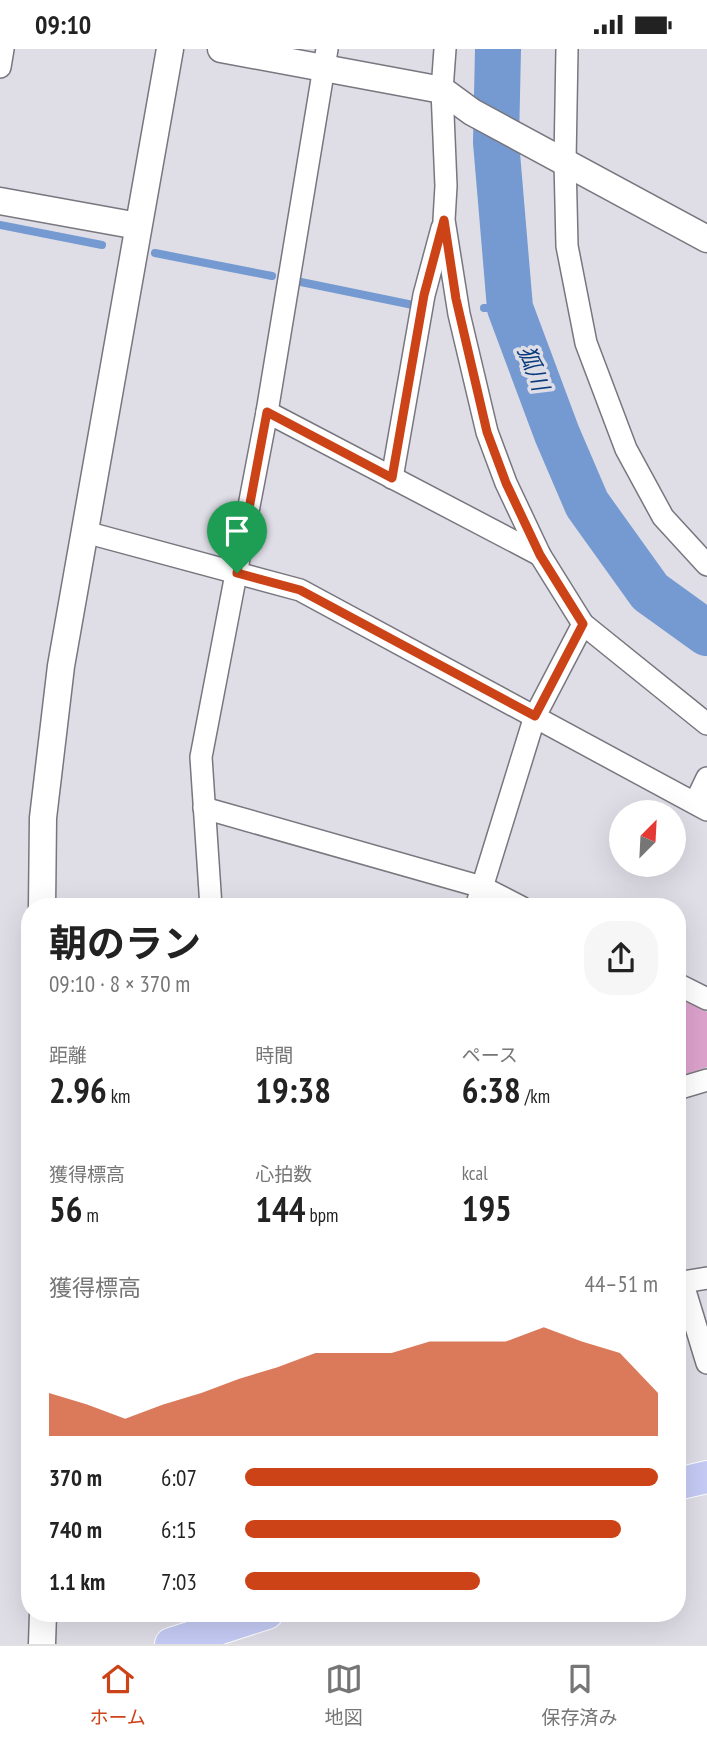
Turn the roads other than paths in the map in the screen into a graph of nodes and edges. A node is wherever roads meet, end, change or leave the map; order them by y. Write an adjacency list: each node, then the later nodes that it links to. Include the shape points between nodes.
1 (3, 49): 7 (street)
2 (170, 49): 12 (street)
3 (221, 49): 6 (street)
4 (445, 49): 8 (street)
5 (568, 49): 9 (street)
6 (325, 58): 8 (street); 14 (street)
7 (0, 67)
8 (442, 90): 9 (street); 11 (street)
9 (557, 157): 13 (street); 18 (street, via 567,246 586,343 626,449 663,517)
10 (0, 201): 12 (street)
11 (444, 220): 15 (street, via 424,295); 17 (street, via 457,306 487,432)
12 (138, 226): 16 (street)
13 (707, 239)
14 (267, 412): 15 (street); 19 (street)
15 (392, 478): 17 (street)
16 (85, 533): 19 (street); 27 (street, via 61,666 43,818)
17 (540, 555): 20 (street)
18 (707, 565)
19 (237, 573): 21 (street, via 300,590); 25 (street, via 201,757)
20 (583, 624): 21 (street); 22 (street)
21 (535, 716): 24 (street); 26 (street)
22 (707, 724)
23 (707, 778): 24 (street)
24 (701, 807)
25 (204, 808): 26 (street); 28 (street)
26 (479, 897)
27 (41, 898)
28 (210, 898)
29 (686, 988): 30 (street)
30 (707, 999)
31 (707, 1080): 32 (street)
32 (686, 1086)
33 (707, 1277): 34 (street)
34 (686, 1281)
35 (686, 1300): 36 (street)
36 (707, 1363)
37 (707, 1477): 38 (main road)
38 (686, 1482)
39 (42, 1622): 41 (street)
40 (239, 1622): 42 (main road)
41 (41, 1644)
42 (172, 1644)

